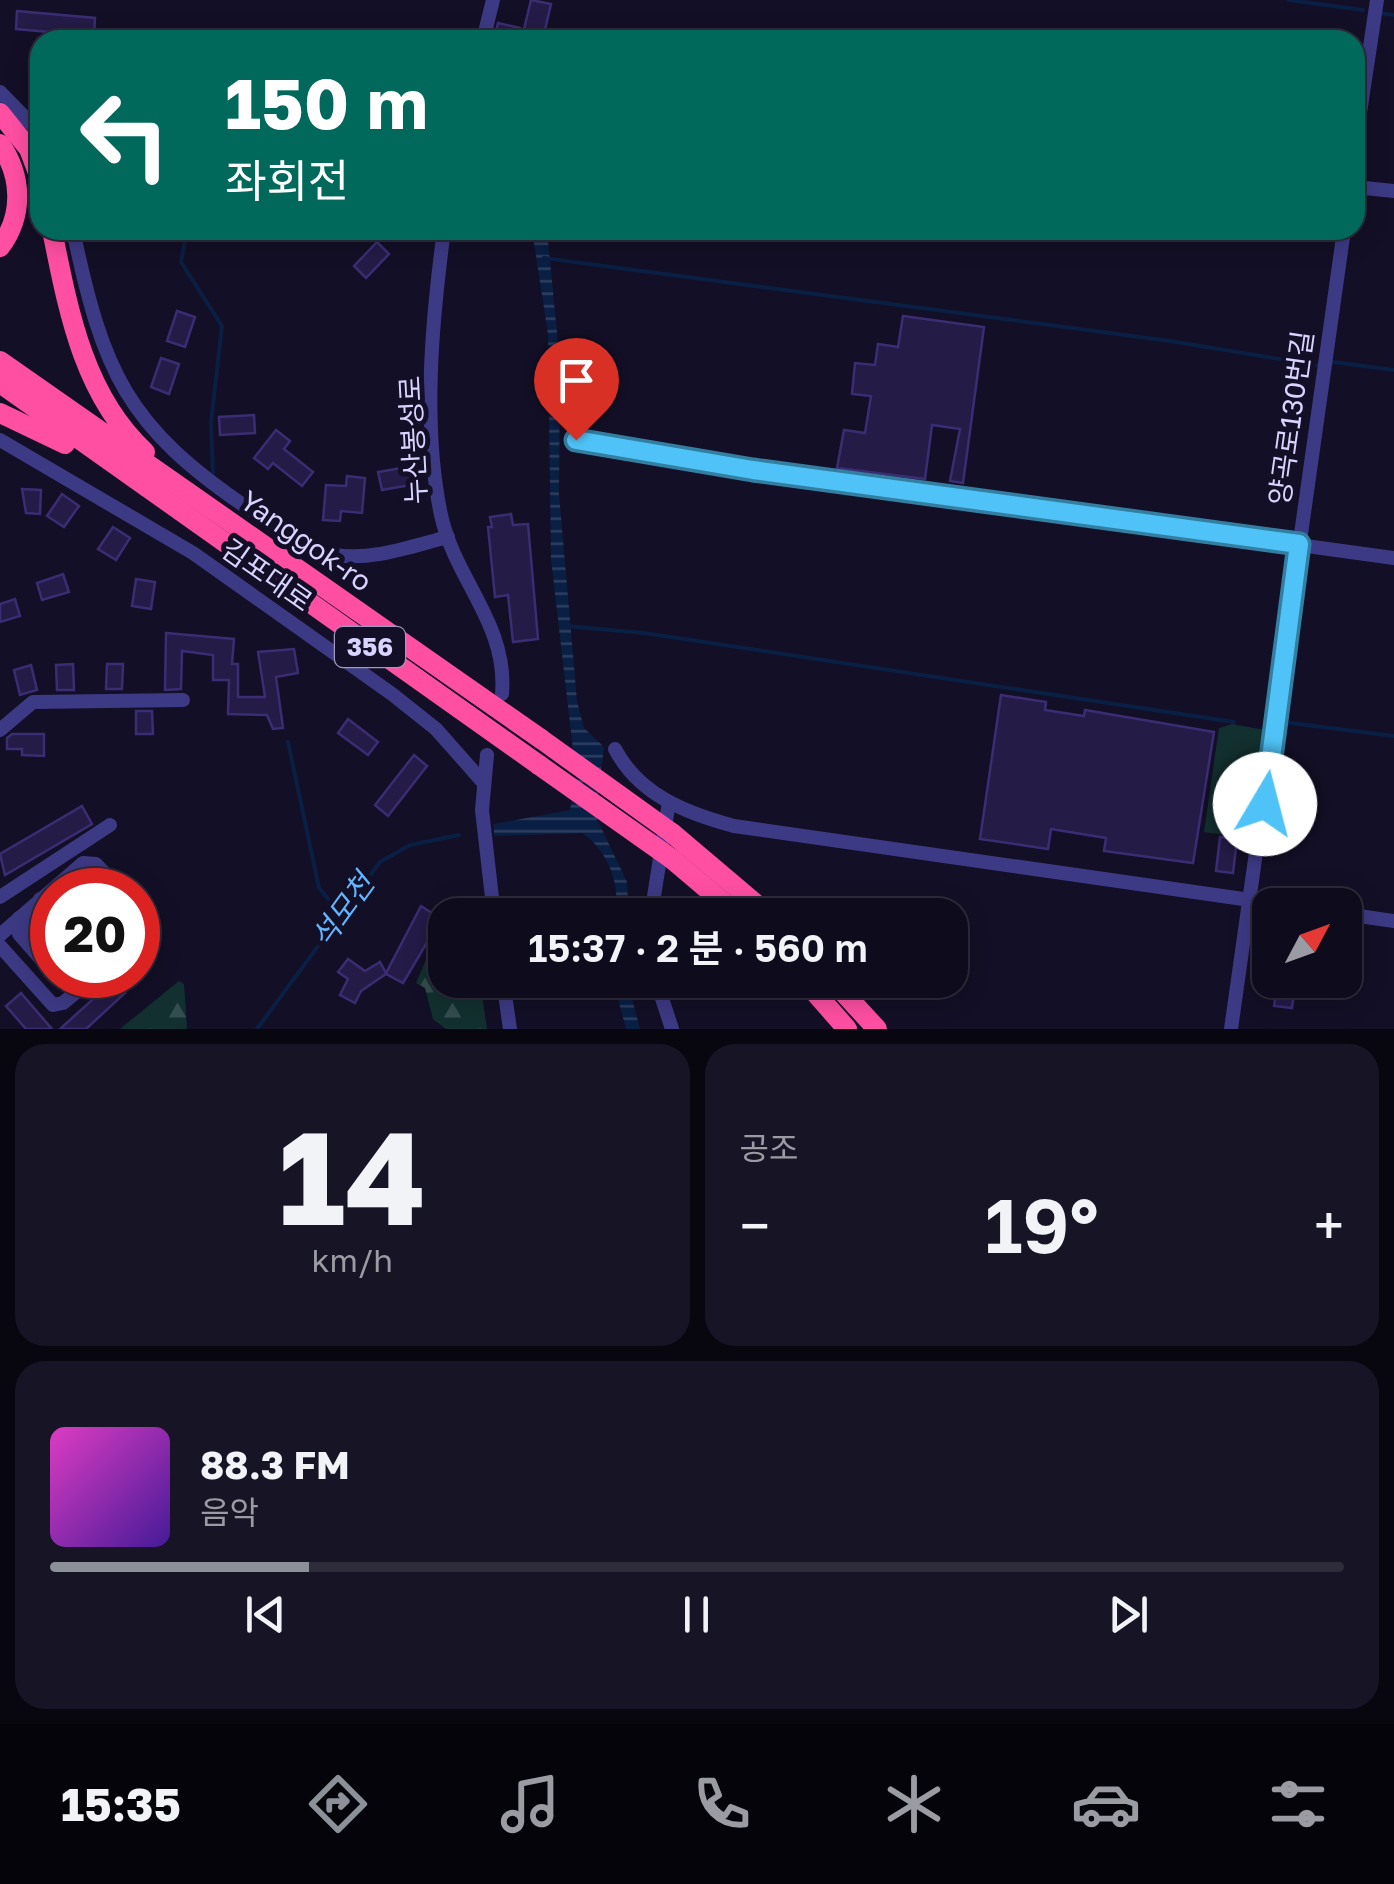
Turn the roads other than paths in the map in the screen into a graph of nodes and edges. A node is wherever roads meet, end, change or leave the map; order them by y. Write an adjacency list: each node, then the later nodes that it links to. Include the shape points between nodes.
1 (493, 0): 3 (street)
2 (1377, 0): 4 (street)
3 (486, 30)
4 (1365, 80)
5 (0, 92): 7 (street)
6 (0, 113): 9 (highway)
7 (30, 123)
8 (0, 144): 16 (highway, via 14,170 18,204)
9 (30, 152)
10 (1365, 187): 11 (street)
11 (1394, 191)
12 (54, 240): 23 (highway, via 73,326 105,400 146,452)
13 (75, 240): 24 (street, via 113,374 174,453 322,552 359,556)
14 (443, 240): 24 (street, 누산봉성로, via 433,418)
15 (1343, 240): 25 (street, 양곡로130번길)
16 (0, 247)
17 (0, 360): 23 (highway, Yanggok-ro / 356)
18 (0, 383): 22 (highway, Yanggok-ro / 356)
19 (0, 412): 22 (highway)
20 (0, 440): 32 (street, 김포대로, via 234,582 420,715)
21 (576, 440): 25 (street)
22 (201, 529): 40 (highway, Yanggok-ro / 356, bridge, via 672,859)
23 (244, 532): 41 (highway, Yanggok-ro / 356, bridge, via 672,833)
24 (448, 537): 27 (street, 누산봉성로, via 497,635)
25 (1299, 544): 26 (street); 42 (street, 양곡로130번길)
26 (1394, 558)
27 (502, 694)
28 (183, 700): 29 (street, via 33,702)
29 (0, 730)
30 (615, 750): 33 (street, via 630,775)
31 (487, 755): 32 (street)
32 (482, 781): 38 (street)
33 (670, 802): 39 (street); 42 (street, via 734,826)
34 (110, 825): 37 (street)
35 (77, 868): 36 (street, via 93,862)
36 (99, 868)
37 (0, 898)
38 (492, 898)
39 (654, 898)
40 (718, 898)
41 (749, 898)
42 (1249, 900): 43 (street); 68 (street, 양곡로130번길)
43 (1252, 900)
44 (30, 908): 46 (street)
45 (1362, 916): 47 (street)
46 (19, 918): 48 (street); 50 (street)
47 (1394, 920)
48 (30, 933)
49 (19, 934): 51 (street)
50 (0, 935)
51 (30, 943)
52 (0, 946): 53 (street)
53 (17, 967): 54 (street); 56 (street)
54 (0, 975)
55 (30, 978): 56 (street)
56 (28, 980): 57 (street)
57 (30, 982)
58 (44, 998): 59 (street, via 57,1006)
59 (67, 998)
60 (506, 998): 64 (street)
61 (662, 998): 65 (street)
62 (820, 998): 66 (highway)
63 (848, 998): 67 (highway)
64 (510, 1029)
65 (672, 1029)
66 (847, 1029)
67 (876, 1029)
68 (1231, 1029)

